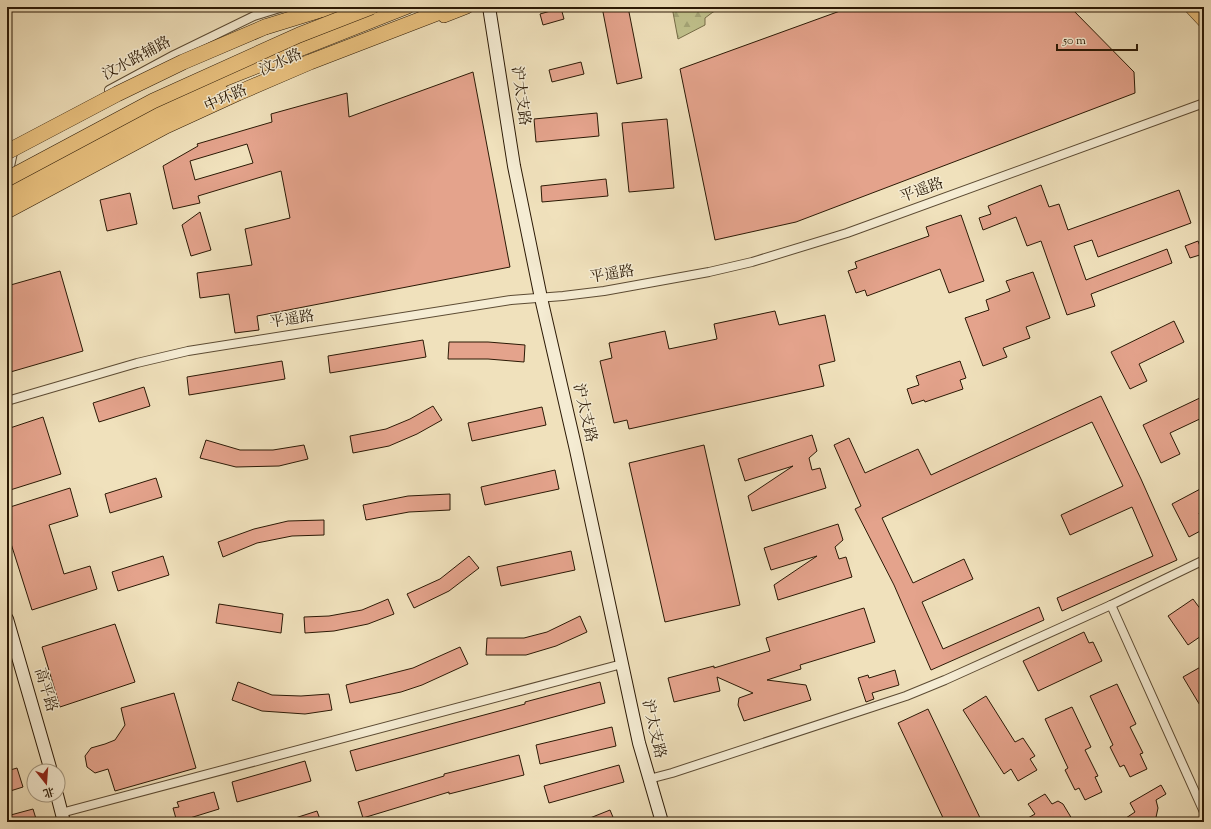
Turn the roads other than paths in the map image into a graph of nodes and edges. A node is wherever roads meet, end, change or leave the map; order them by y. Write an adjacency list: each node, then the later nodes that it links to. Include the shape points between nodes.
1 (283, 7): 15 (street, 汶水路辅路, via 254,16 174,55)
2 (340, 7): 18 (highway, bridge, via 320,10 265,27 183,62)
3 (357, 7): 11 (main road, 汶水路)
4 (371, 7): 20 (highway, 中环路, bridge, via 299,35 153,101)
5 (408, 7): 13 (main road, 汶水路)
6 (436, 7): 22 (main road, 汶水路, via 172,113)
7 (453, 7): 23 (highway, 中环路, via 310,62 238,93 166,126)
8 (467, 7): 24 (main road, 汶水路, via 311,67 240,98 168,132)
9 (490, 7): 25 (street, 沪太支路, via 514,166)
10 (1191, 7): 12 (main road)
11 (322, 20): 13 (main road); 19 (main road, 汶水路, via 151,96)
12 (1204, 21)
13 (291, 54): 17 (main road, 汶水路, via 173,100)
14 (1204, 103): 25 (street, 平遥路, via 847,233 786,252 745,264 674,278)
15 (16, 140): 16 (street, 汶水路辅路); 20 (street)
16 (7, 145)
17 (79, 151): 19 (main road); 21 (main road, 汶水路)
18 (7, 152)
19 (36, 157): 20 (main road, 汶水路)
20 (8, 174)
21 (7, 189)
22 (7, 201)
23 (7, 211)
24 (7, 217)
25 (541, 298): 26 (street, 平遥路, via 511,300 188,351 137,363); 30 (street, 沪太支路)
26 (7, 401)
27 (1204, 560): 28 (street)
28 (1111, 605): 32 (street, via 906,696); 34 (street)
29 (7, 619): 31 (street, 高平路)
30 (622, 664): 32 (street, 沪太支路); 35 (street)
31 (49, 763)
32 (649, 779): 36 (street, 沪太支路)
33 (59, 803): 35 (street)
34 (1204, 812)
35 (62, 817)
36 (662, 822)

